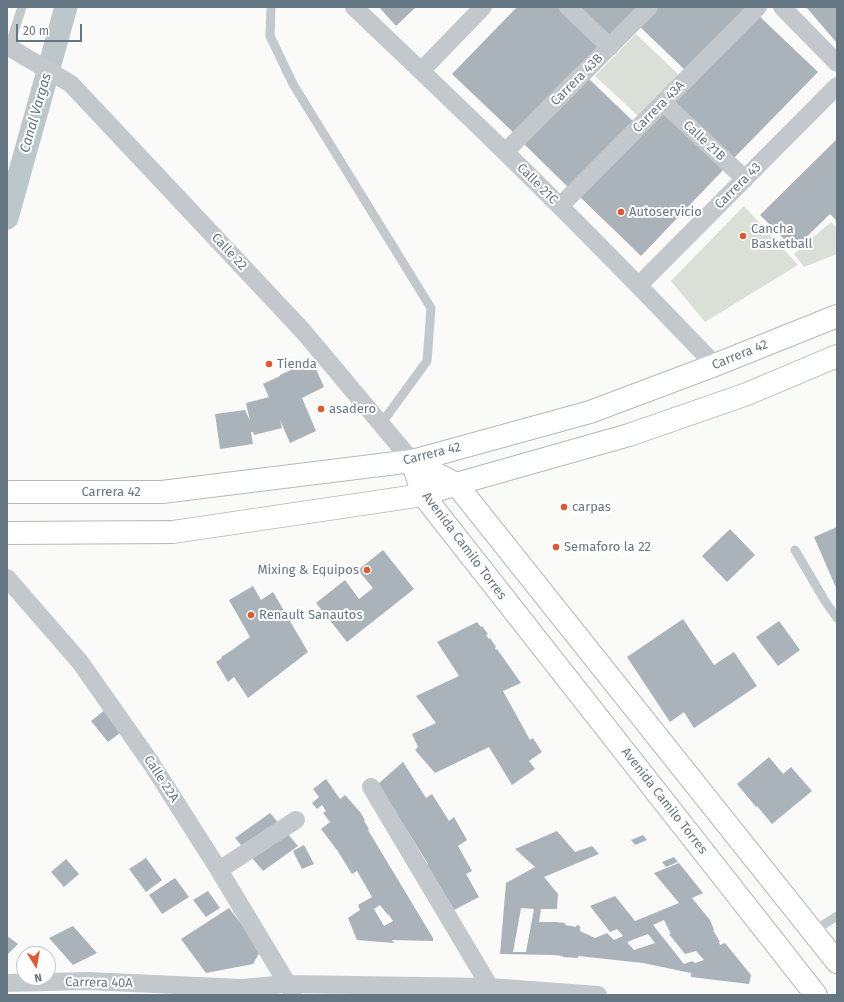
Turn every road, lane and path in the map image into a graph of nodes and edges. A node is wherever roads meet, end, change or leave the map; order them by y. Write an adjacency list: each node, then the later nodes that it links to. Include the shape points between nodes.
1 (22, 7): 9 (lane)
2 (271, 7): 22 (lane, via 270,36 293,84 431,308 427,361)
3 (354, 7): 12 (street, Calle 21C)
4 (484, 7): 12 (street)
5 (568, 7): 10 (street)
6 (649, 7): 10 (street, Carrera 43B)
7 (758, 7): 14 (street, Carrera 43A)
8 (782, 7): 11 (street)
9 (8, 46): 22 (street, Calle 22, via 71,84 304,332)
10 (610, 47): 15 (street, Carrera 43B)
11 (837, 63)
12 (421, 71): 15 (street, Calle 21C)
13 (837, 86): 16 (street, Carrera 43)
14 (663, 102): 16 (street, Calle 21B); 17 (street, Carrera 43A)
15 (505, 152): 17 (street, Calle 21C)
16 (745, 179): 18 (street, Carrera 43)
17 (560, 206): 18 (street, Calle 21C)
18 (639, 285): 21 (street, Calle 21C)
19 (837, 316): 21 (main road, Carrera 42)
20 (837, 356): 24 (main road, via 747,394 629,435)
21 (715, 365): 23 (main road, Carrera 42, via 590,412)
22 (381, 424): 23 (street, Calle 22)
23 (412, 461): 24 (main road, Avenida Camilo Torres); 25 (main road, Carrera 42, via 162,492); 26 (main road, Avenida Camilo Torres)
24 (456, 484): 26 (main road); 35 (main road, Avenida Camilo Torres)
25 (7, 492)
26 (423, 495): 27 (main road, via 173,532); 42 (main road, Avenida Camilo Torres)
27 (7, 533)
28 (795, 550): 30 (lane)
29 (7, 578): 33 (street, Calle 22A, via 80,662 151,764)
30 (837, 618)
31 (371, 787): 38 (street)
32 (296, 820): 33 (street)
33 (219, 870): 40 (street, Calle 22A)
34 (837, 916): 35 (lane)
35 (812, 932): 36 (main road, Avenida Camilo Torres)
36 (837, 962)
37 (7, 983): 39 (street, Carrera 40A)
38 (490, 986): 40 (street, Carrera 40A); 41 (street, Carrera 40A)
39 (89, 988): 40 (street, Carrera 40A)
40 (291, 990)
41 (598, 995)
42 (816, 995)

